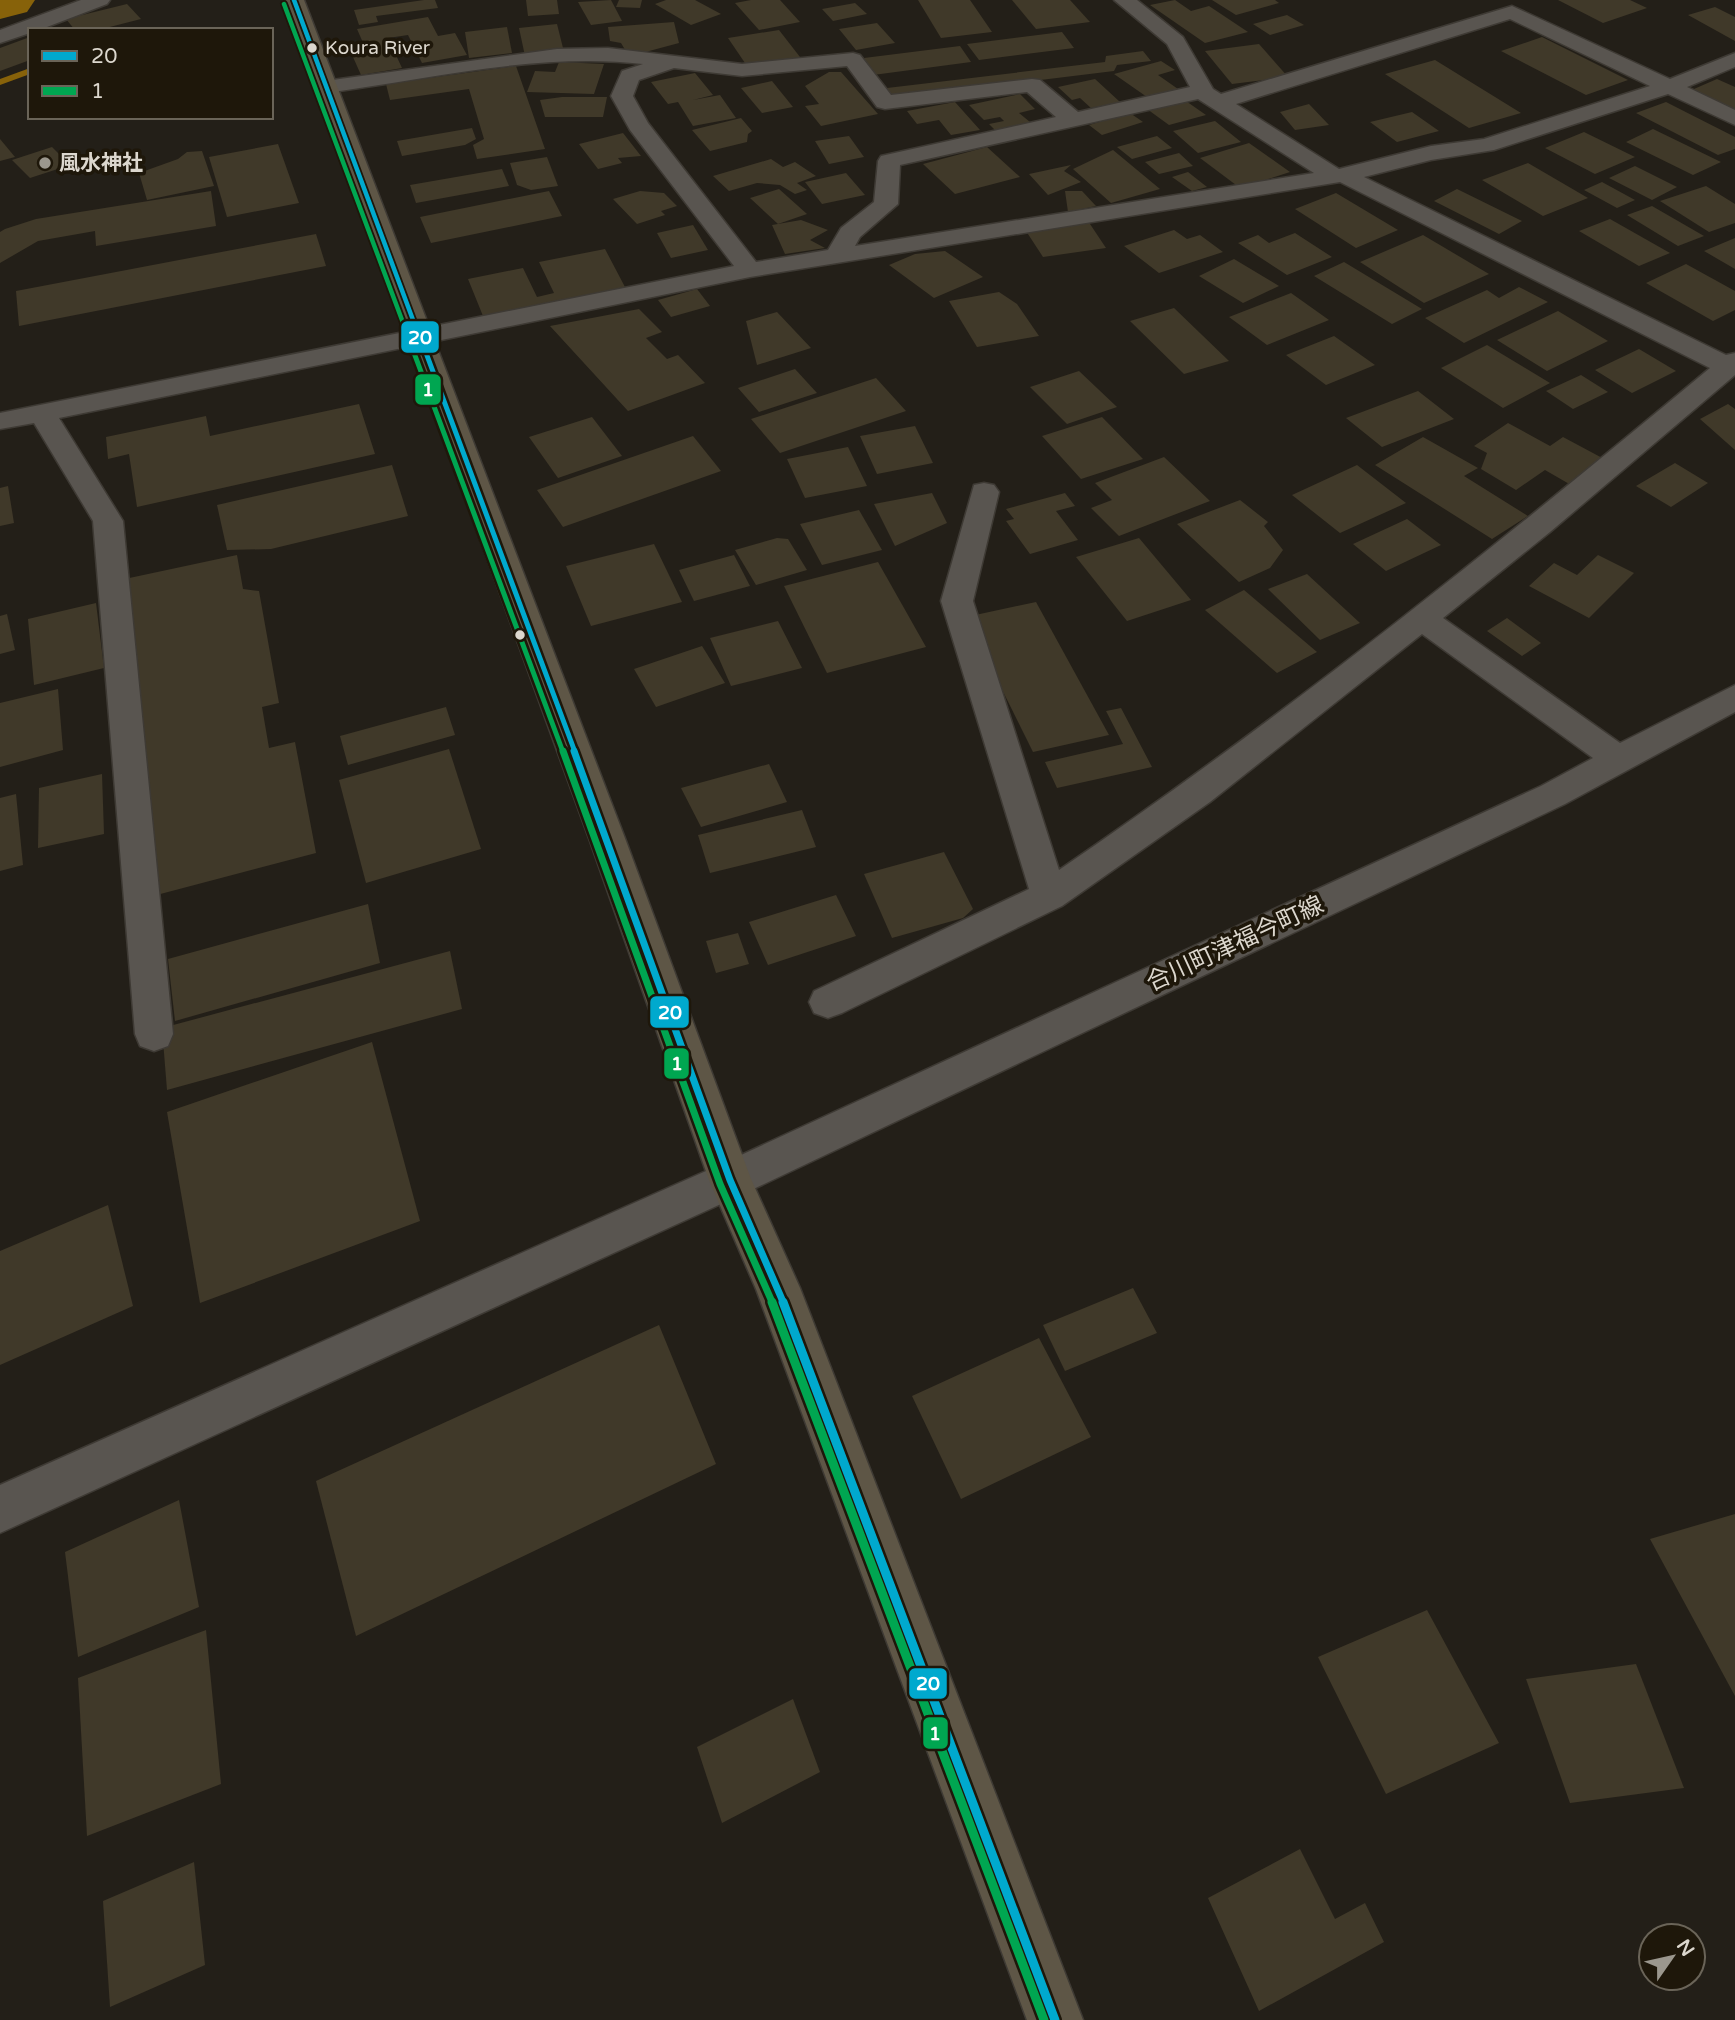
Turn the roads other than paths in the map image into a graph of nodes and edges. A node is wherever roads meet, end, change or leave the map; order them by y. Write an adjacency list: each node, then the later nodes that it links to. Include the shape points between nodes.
1 (100, 0): 4 (street)
2 (294, 0): 8 (highway)
3 (1124, 0): 9 (street, via 1176,41)
4 (0, 37)
5 (1735, 59): 7 (street)
6 (673, 62): 8 (street, via 608,54 557,55); 10 (street, via 742,71 853,59 885,102 1032,85); 14 (street, via 630,76 622,96 638,125)
7 (1671, 86): 9 (street, via 1512,12); 11 (street); 12 (street, via 1486,145 1431,153)
8 (326, 87): 15 (highway)
9 (1211, 97): 10 (street); 12 (street)
10 (1071, 118): 13 (street, via 889,161 886,204 850,233)
11 (1735, 118)
12 (1339, 176): 13 (street); 16 (street)
13 (838, 255): 14 (street)
14 (750, 270): 15 (street)
15 (418, 335): 17 (street); 26 (highway)
16 (1731, 364): 20 (street, via 1540,525)
17 (41, 411): 18 (street); 25 (street, via 108,521)
18 (0, 421)
19 (984, 492): 23 (street, via 957,601)
20 (1420, 617): 22 (street); 23 (street, via 1198,793)
21 (1735, 696): 22 (street, 合川町津福今町線)
22 (1618, 759): 26 (street, 合川町津福今町線, via 1553,795)
23 (1049, 896): 24 (street)
24 (828, 1002)
25 (154, 1034)
26 (730, 1180): 27 (street, 合川町津福今町線); 28 (highway, via 778,1288)
27 (0, 1509)
28 (1055, 2020)

